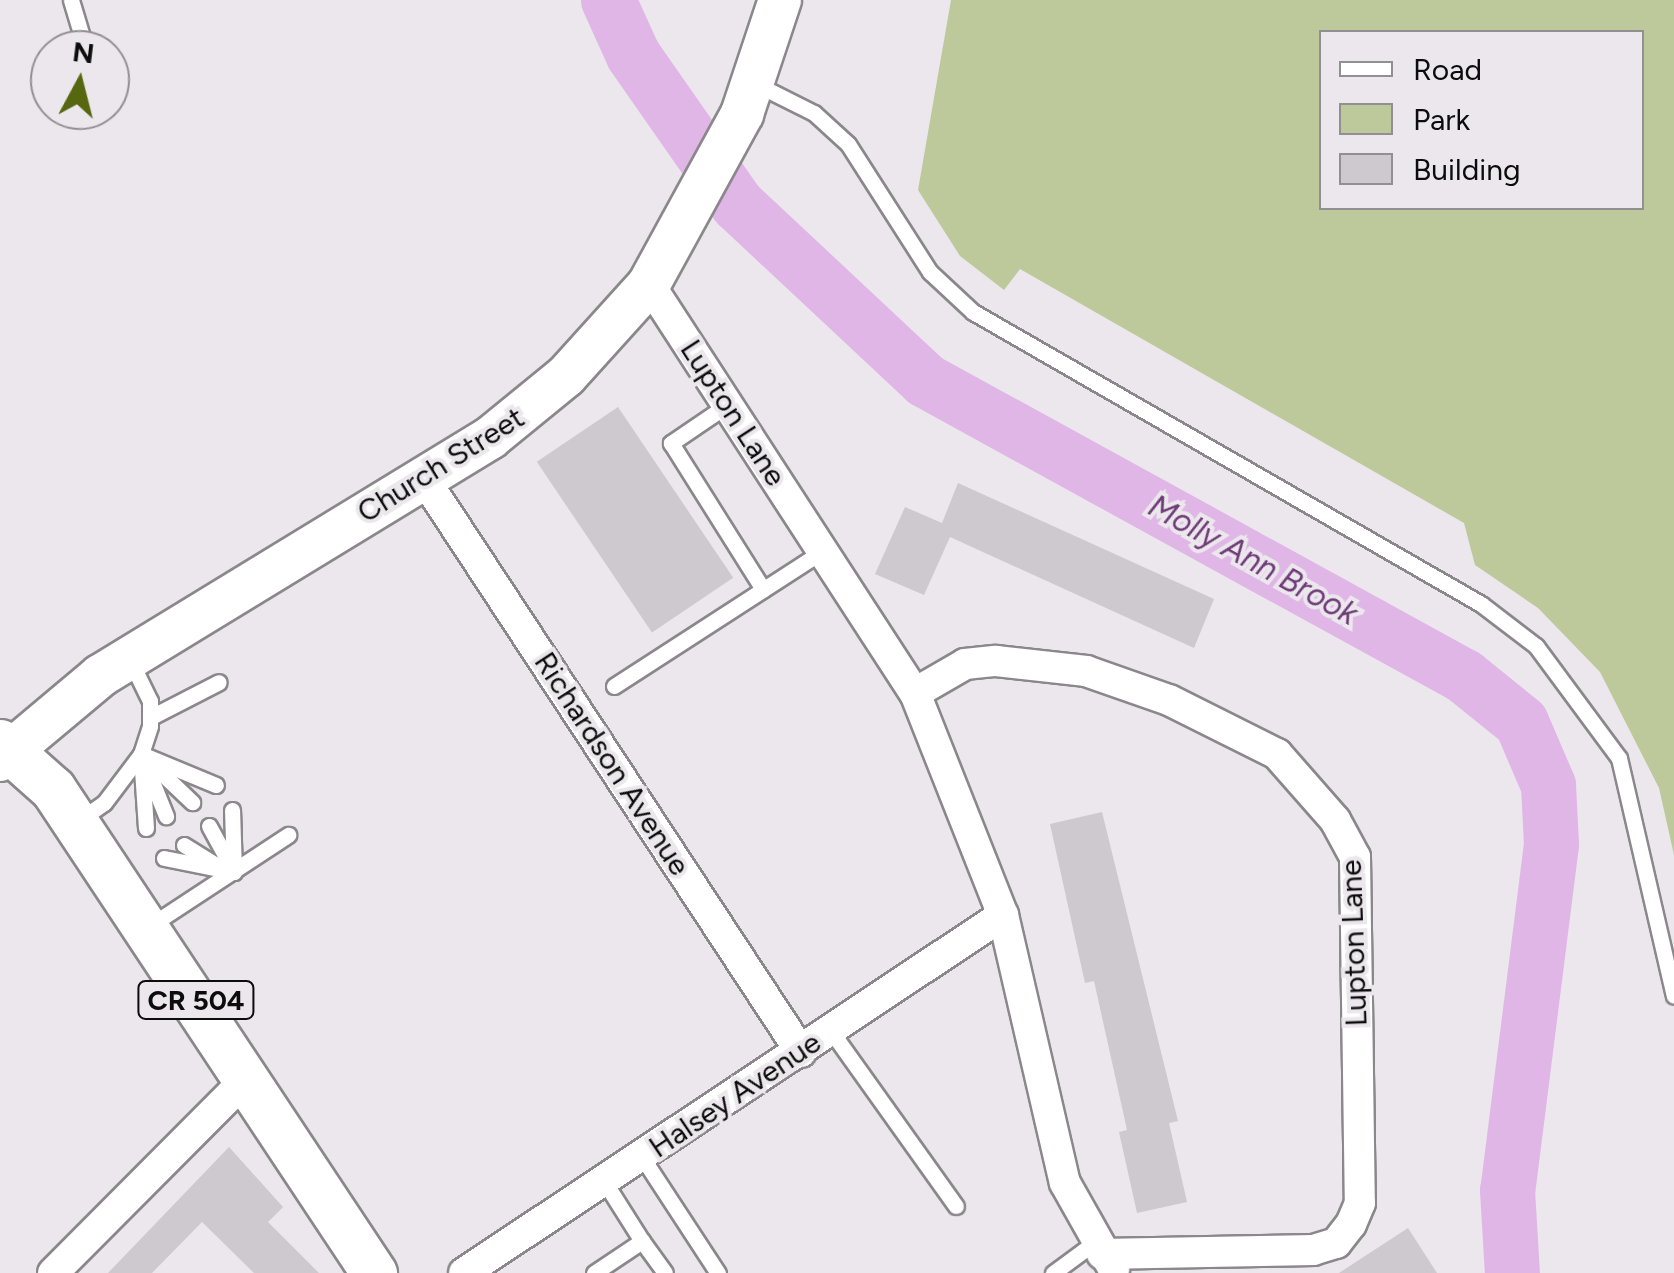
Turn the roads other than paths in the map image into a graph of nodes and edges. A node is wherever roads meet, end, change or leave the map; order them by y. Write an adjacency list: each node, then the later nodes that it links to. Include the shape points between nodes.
1 (71, 0): 3 (lane)
2 (780, 0): 4 (street, Church Street)
3 (80, 30)
4 (749, 99): 5 (street, Church Street); 30 (lane, via 814,113 848,144 930,272 973,312 1481,604 1536,646 1619,758)
5 (649, 284): 6 (street, Lupton Lane); 7 (street, Church Street, via 524,415)
6 (727, 404): 8 (street, Lupton Lane); 9 (lane, via 671,443)
7 (423, 477): 10 (street, Church Street); 32 (street, Richardson Avenue)
8 (823, 551): 9 (lane); 13 (street, Lupton Lane)
9 (763, 589): 12 (lane)
10 (129, 659): 14 (lane, via 150,700); 15 (street, Church Street)
11 (219, 682): 14 (lane, via 178,709)
12 (614, 686)
13 (916, 692): 28 (street, Lupton Lane); 38 (street, Lupton Lane, via 965,664 996,661 1086,671 1169,700 1277,754 1336,820 1355,857 1360,1203 1351,1224 1336,1242 1313,1250)
14 (150, 717): 16 (lane)
15 (4, 750): 21 (main road, CR 504, via 54,789)
16 (140, 754): 17 (lane); 18 (lane); 20 (lane); 21 (lane, via 104,802); 23 (lane)
17 (216, 786)
18 (192, 802)
19 (232, 810): 27 (lane)
20 (166, 816)
21 (77, 822): 29 (main road, CR 504)
22 (209, 826): 27 (lane)
23 (146, 828)
24 (288, 835): 27 (lane)
25 (184, 845): 27 (lane)
26 (164, 858): 27 (lane)
27 (234, 872): 29 (lane)
28 (1003, 914): 31 (street, Halsey Avenue); 38 (street, Lupton Lane, via 1065,1184)
29 (148, 926): 33 (main road, CR 504)
30 (1674, 996)
31 (831, 1031): 32 (street, Halsey Avenue); 36 (lane)
32 (801, 1052): 34 (street, Halsey Avenue)
33 (247, 1078): 39 (street); 40 (main road, CR 504)
34 (642, 1157): 35 (street, Halsey Avenue); 44 (lane)
35 (604, 1182): 37 (lane); 41 (street, Halsey Avenue)
36 (956, 1206)
37 (642, 1241): 42 (lane); 43 (lane)
38 (1104, 1256): 45 (lane)
39 (53, 1273)
40 (374, 1273)
41 (464, 1273)
42 (594, 1273)
43 (665, 1273)
44 (718, 1273)
45 (1053, 1273)

